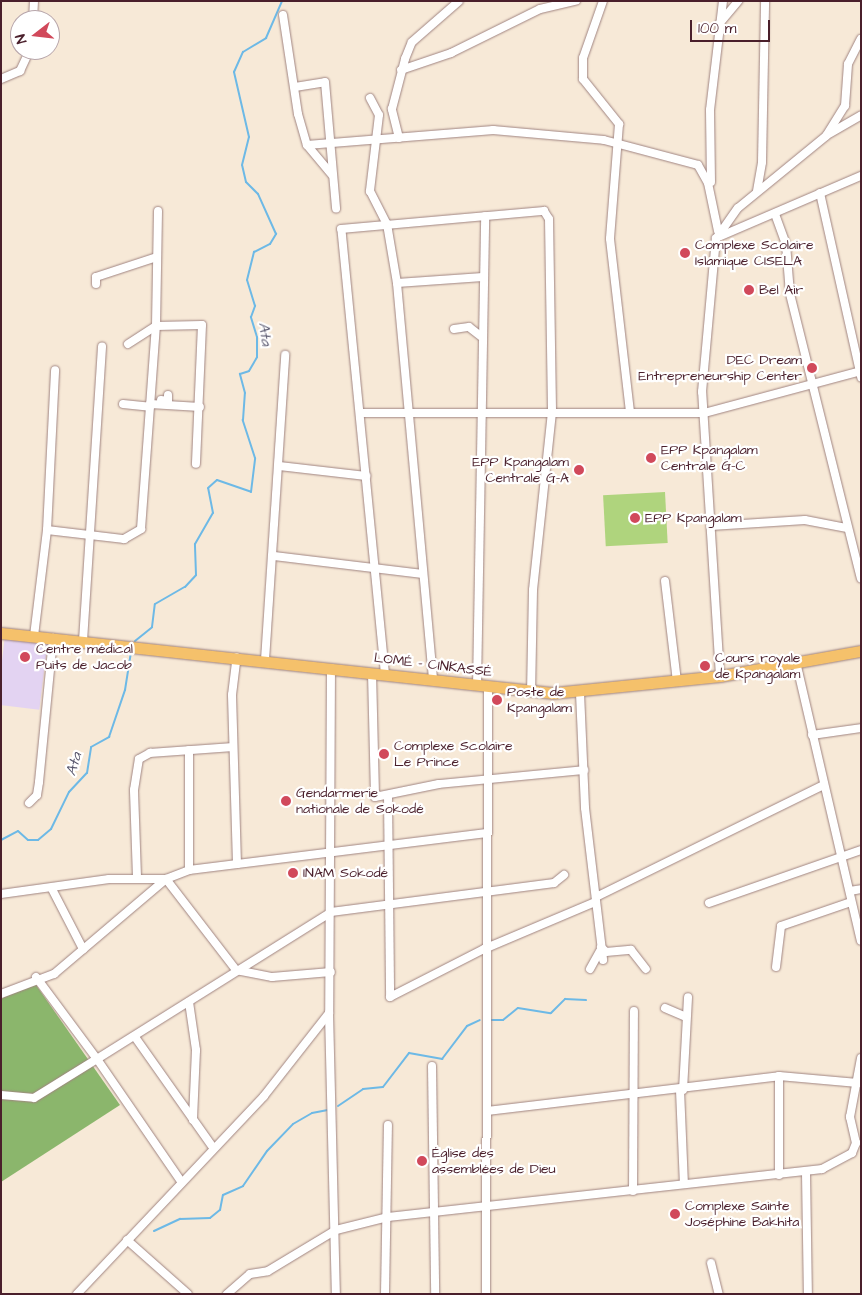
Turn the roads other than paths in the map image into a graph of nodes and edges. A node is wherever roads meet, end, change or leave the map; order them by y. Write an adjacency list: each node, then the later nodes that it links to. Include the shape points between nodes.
1 (459, 1): 11 (street, via 412,42)
2 (576, 1): 11 (street, via 540,9 452,52)
3 (603, 1): 20 (street, via 584,58 582,79 617,119)
4 (723, 1): 8 (street)
5 (738, 1): 8 (street)
6 (765, 1): 24 (street, via 762,162)
7 (283, 15): 13 (street)
8 (719, 24): 26 (street, via 709,128)
9 (861, 39): 16 (street, via 848,64 845,106)
10 (25, 60): 12 (street, via 20,71)
11 (401, 70): 17 (street, via 392,109)
12 (1, 79)
13 (295, 87): 19 (street, via 325,82); 21 (street)
14 (370, 98): 18 (street, via 379,115)
15 (861, 115): 16 (street)
16 (826, 136): 24 (street)
17 (399, 138): 18 (street); 20 (street, via 512,130)
18 (378, 141): 19 (street); 31 (street, via 370,191)
19 (331, 142): 21 (street); 22 (street)
20 (619, 144): 26 (street, via 694,162 707,178); 50 (street, via 610,239)
21 (307, 145): 22 (street)
22 (332, 175): 27 (street)
23 (861, 176): 25 (street)
24 (758, 191): 32 (street)
25 (820, 193): 29 (street); 44 (street)
26 (712, 199): 32 (street)
27 (336, 209)
28 (158, 211): 33 (street)
29 (775, 214): 32 (street); 45 (street, via 789,255 790,294)
30 (485, 216): 31 (street); 34 (street); 52 (street, via 540,211 548,217)
31 (387, 224): 35 (street); 53 (street, via 341,229)
32 (717, 235): 54 (street, via 705,337)
33 (157, 258): 36 (street, via 96,276); 37 (street)
34 (482, 277): 35 (street); 39 (street)
35 (397, 283): 55 (street)
36 (96, 284)
37 (156, 326): 40 (street); 48 (street); 49 (street, via 202,325)
38 (454, 329): 39 (street, via 469,327)
39 (482, 337): 51 (street)
40 (128, 344)
41 (102, 347): 62 (street)
42 (285, 355): 57 (street)
43 (55, 370): 61 (street)
44 (860, 373): 45 (street)
45 (812, 383): 54 (street); 60 (street)
46 (168, 395): 48 (street, via 168,401 156,400)
47 (123, 404): 48 (street)
48 (152, 405): 49 (street); 62 (street, via 142,530 124,539)
49 (200, 407): 56 (street)
50 (630, 411): 52 (street); 54 (street)
51 (482, 412): 52 (street); 55 (street); 82 (street)
52 (552, 412): 83 (street, via 533,590)
53 (360, 413): 55 (street); 58 (street)
54 (704, 413): 59 (street)
55 (411, 415): 65 (street)
56 (196, 464)
57 (278, 466): 58 (street); 63 (street)
58 (366, 476): 64 (street)
59 (711, 526): 60 (street, via 805,520); 79 (street)
60 (847, 528): 66 (street)
61 (47, 530): 62 (street); 69 (street)
62 (92, 537): 71 (street)
63 (274, 556): 64 (street); 74 (street)
64 (376, 568): 65 (street); 78 (street)
65 (423, 574): 80 (street)
66 (861, 578)
67 (665, 581): 81 (street)
68 (1, 634): 69 (highway, LOMÉ - CINKASSÉ)
69 (34, 636): 70 (highway, LOMÉ - CINKASSÉ)
70 (53, 638): 71 (highway, LOMÉ - CINKASSÉ); 93 (street, via 40,782)
71 (84, 641): 73 (highway, LOMÉ - CINKASSÉ)
72 (861, 651): 75 (highway, LOMÉ - CINKASSÉ)
73 (237, 657): 74 (highway, LOMÉ - CINKASSÉ); 87 (street)
74 (265, 660): 76 (highway, LOMÉ - CINKASSÉ)
75 (796, 662): 79 (highway, LOMÉ - CINKASSÉ); 86 (street)
76 (331, 668): 77 (highway, LOMÉ - CINKASSÉ); 96 (street)
77 (372, 673): 78 (highway, LOMÉ - CINKASSÉ); 92 (street, via 375,797)
78 (385, 674): 80 (highway, LOMÉ - CINKASSÉ)
79 (720, 676): 81 (highway, LOMÉ - CINKASSÉ)
80 (433, 680): 82 (highway, LOMÉ - CINKASSÉ)
81 (677, 681): 84 (highway, LOMÉ - CINKASSÉ)
82 (482, 686): 83 (highway, LOMÉ - CINKASSÉ); 90 (street)
83 (531, 691): 84 (highway, LOMÉ - CINKASSÉ)
84 (580, 693): 89 (street)
85 (861, 728): 86 (street)
86 (812, 735): 91 (street)
87 (233, 747): 88 (street); 99 (street)
88 (190, 750): 100 (street); 102 (street, via 150,753 135,765)
89 (584, 770): 90 (street); 109 (street)
90 (486, 781): 92 (street, via 439,784); 94 (street)
91 (824, 785): 98 (street); 109 (street)
92 (388, 796): 95 (street)
93 (29, 803)
94 (486, 833): 95 (street); 106 (street)
95 (388, 843): 96 (street); 112 (street)
96 (332, 850): 99 (street); 113 (street)
97 (861, 850): 98 (street)
98 (842, 855): 107 (street); 111 (street)
99 (237, 864): 100 (street)
100 (189, 870): 103 (street)
101 (564, 875): 106 (street, via 554,883)
102 (137, 877): 103 (street); 104 (street)
103 (166, 879): 117 (street); 122 (street)
104 (52, 889): 108 (street); 117 (street)
105 (861, 889): 107 (street)
106 (485, 890): 112 (street); 116 (street)
107 (850, 891): 110 (street)
108 (1, 894)
109 (596, 900): 115 (street); 116 (street)
110 (851, 902): 114 (street); 119 (street, via 781,926)
111 (708, 903)
112 (387, 904): 113 (street); 116 (street, via 390,997)
113 (331, 912): 122 (street); 123 (street)
114 (860, 936)
115 (601, 947): 118 (street); 120 (street); 121 (street, via 606,952 631,950)
116 (484, 948): 143 (street)
117 (83, 950): 124 (street, via 54,974)
118 (603, 960)
119 (776, 967)
120 (590, 969)
121 (646, 969)
122 (236, 970): 123 (street, via 272,977); 127 (street)
123 (331, 972): 130 (street)
124 (36, 977): 125 (street); 134 (street)
125 (1, 994)
126 (688, 997): 131 (street)
127 (189, 1002): 132 (street); 144 (street, via 196,1050)
128 (665, 1008): 131 (street)
129 (634, 1011): 141 (street)
130 (329, 1013): 146 (street, via 264,1096); 155 (street)
131 (684, 1016): 139 (street)
132 (135, 1037): 134 (street); 144 (street)
133 (861, 1058): 136 (street)
134 (97, 1059): 140 (street, via 34,1098); 149 (street)
135 (432, 1066): 153 (street)
136 (860, 1069): 138 (street)
137 (779, 1076): 138 (street); 139 (street); 148 (street)
138 (858, 1083): 142 (street)
139 (682, 1090): 141 (street); 150 (street)
140 (1, 1095)
141 (632, 1096): 143 (street); 151 (street)
142 (858, 1098): 147 (street, via 850,1117 856,1143 852,1153 839,1163)
143 (487, 1111): 152 (street)
144 (193, 1120): 146 (street)
145 (388, 1125): 154 (street)
146 (212, 1146): 149 (street)
147 (806, 1173): 148 (street); 166 (street)
148 (779, 1176): 150 (street)
149 (181, 1181): 156 (street)
150 (684, 1184): 151 (street)
151 (633, 1191): 152 (street)
152 (484, 1204): 153 (street); 164 (street)
153 (436, 1211): 154 (street); 163 (street)
154 (388, 1216): 155 (street); 162 (street)
155 (336, 1230): 160 (street, via 268,1271 250,1274); 161 (street)
156 (127, 1240): 158 (street); 159 (street)
157 (711, 1263): 165 (street)
158 (77, 1294)
159 (188, 1294)
160 (227, 1294)
161 (336, 1294)
162 (386, 1294)
163 (435, 1294)
164 (486, 1294)
165 (719, 1294)
166 (808, 1294)

